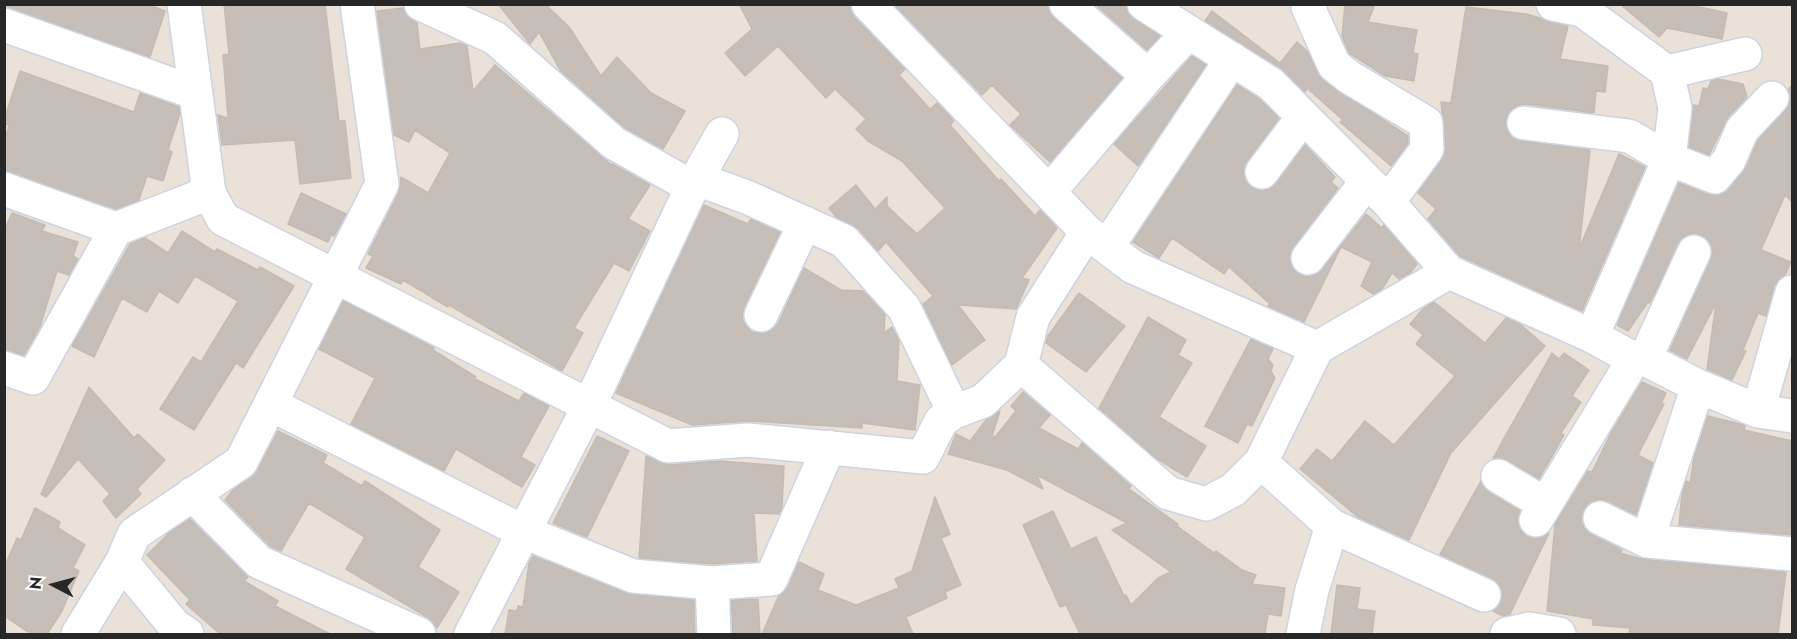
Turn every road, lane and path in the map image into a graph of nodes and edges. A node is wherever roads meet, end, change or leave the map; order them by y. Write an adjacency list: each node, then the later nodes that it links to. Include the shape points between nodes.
1 (184, 4): 15 (street)
2 (357, 4): 33 (street, via 382,184)
3 (421, 4): 22 (street, via 495,38 614,143)
4 (1066, 4): 14 (street)
5 (1144, 4): 10 (street)
6 (1310, 4): 25 (street, via 1334,65 1426,123 1427,149)
7 (1553, 4): 13 (street, via 1582,10)
8 (873, 7): 24 (street)
9 (4, 25): 15 (street)
10 (1189, 32): 12 (street); 14 (street)
11 (1745, 54): 13 (street)
12 (1232, 59): 17 (street, via 1271,84); 29 (street)
13 (1667, 72): 20 (street, via 1675,108)
14 (1148, 76): 24 (street)
15 (196, 93): 26 (street)
16 (1772, 98): 20 (street, via 1742,130 1729,160 1715,177)
17 (1304, 117): 21 (street); 25 (street)
18 (1524, 123): 20 (street, via 1629,136)
19 (722, 134): 22 (street)
20 (1669, 159): 36 (street)
21 (1262, 172)
22 (694, 183): 27 (street, via 749,198); 42 (street)
23 (4, 189): 28 (street)
24 (1049, 192): 29 (street)
25 (1378, 192): 31 (street); 32 (street)
26 (209, 193): 28 (street); 33 (street, via 222,219)
27 (805, 223): 35 (street); 45 (street, via 844,241 904,308)
28 (116, 229): 40 (street, via 33,378)
29 (1097, 239): 37 (street, via 1133,267); 39 (street, via 1033,317)
30 (1694, 252): 38 (street)
31 (1308, 258)
32 (1449, 272): 36 (street); 37 (street)
33 (336, 276): 42 (street); 43 (street)
34 (1792, 292): 44 (street)
35 (761, 315)
36 (1592, 336): 38 (street)
37 (1317, 348): 48 (street)
38 (1639, 359): 41 (street); 49 (street, via 1540,512)
39 (1022, 365): 45 (street, via 983,401); 48 (street, via 1168,494 1206,504 1233,490)
40 (4, 368)
41 (1698, 386): 44 (street); 54 (street)
42 (590, 404): 47 (street, via 668,446 748,440); 53 (street)
43 (272, 405): 50 (street, via 241,462); 53 (street)
44 (1758, 411): 46 (street)
45 (954, 412): 47 (street, via 941,421 923,457)
46 (1792, 416)
47 (830, 447): 57 (street, via 771,579)
48 (1261, 462): 52 (street)
49 (1498, 476)
50 (192, 494): 56 (street, via 134,534); 61 (street, via 259,562)
51 (1600, 518): 54 (street)
52 (1332, 526): 58 (street); 64 (street, via 1312,590)
53 (525, 532): 57 (street, via 633,576); 62 (street)
54 (1647, 541): 55 (street)
55 (1792, 554)
56 (122, 562): 59 (street); 60 (street, via 174,625)
57 (712, 584): 63 (street)
58 (1484, 596)
59 (78, 634)
60 (187, 634)
61 (419, 634)
62 (471, 634)
63 (714, 634)
64 (1304, 634)
65 (1507, 634): 66 (street, via 1528,629)
66 (1559, 634)

